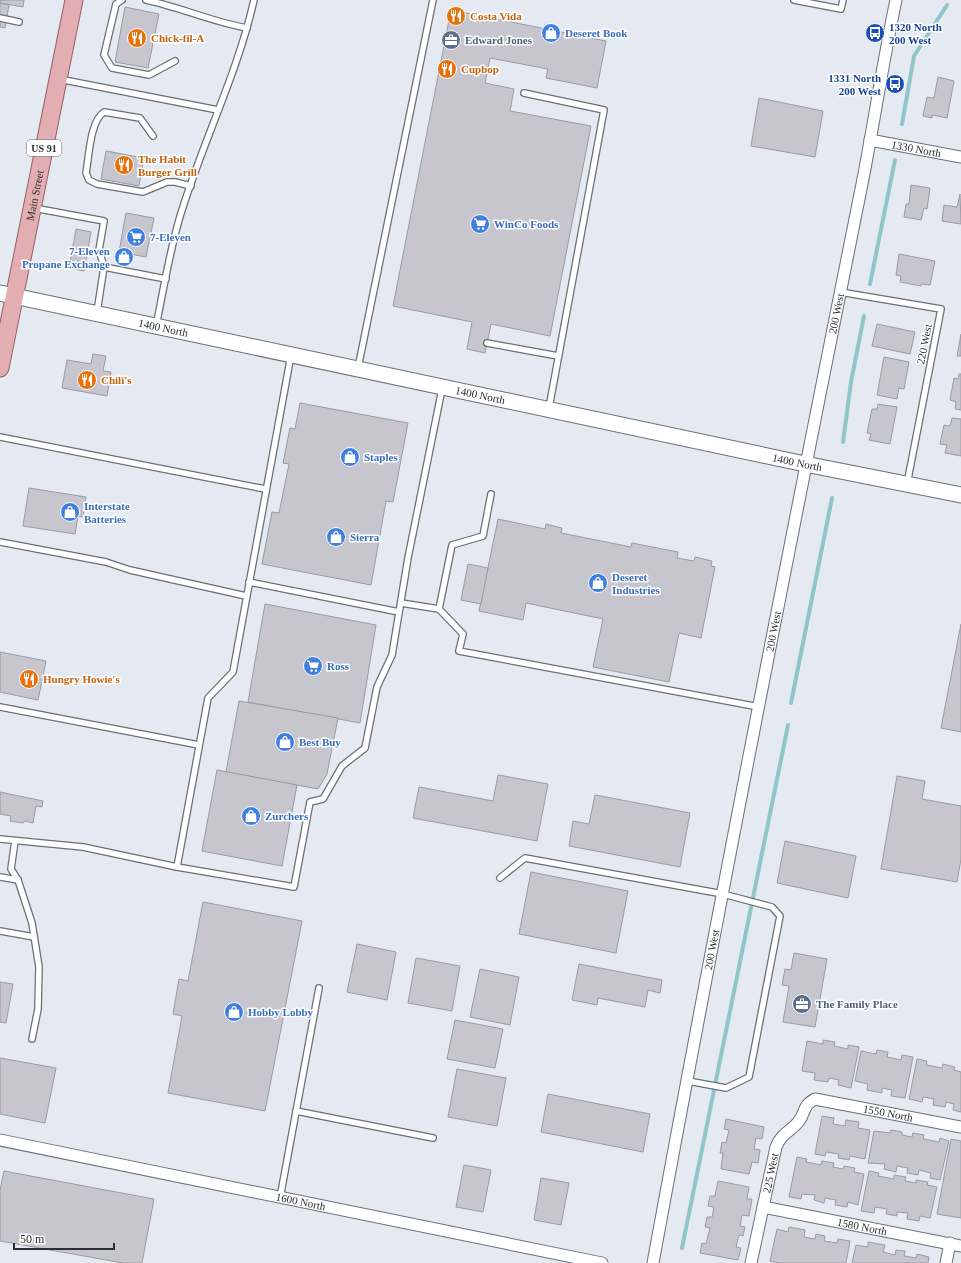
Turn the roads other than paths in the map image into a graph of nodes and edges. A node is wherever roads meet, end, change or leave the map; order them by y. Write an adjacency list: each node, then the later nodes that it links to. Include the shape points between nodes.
1 (74, 0): 13 (main road, Main Street / US 91)
2 (122, 0): 12 (lane, via 116,4 104,56 112,68 149,75)
3 (146, 0): 11 (lane, via 166,4 228,25)
4 (254, 0): 11 (lane)
5 (433, 0): 31 (lane)
6 (794, 0): 7 (lane, via 841,9)
7 (843, 0)
8 (896, 0): 17 (street, 200 West)
9 (0, 18): 10 (lane)
10 (19, 22)
11 (247, 28): 15 (lane)
12 (174, 61)
13 (59, 79): 15 (lane); 20 (main road, Main Street / US 91)
14 (524, 93): 29 (lane, via 604,110)
15 (218, 110): 19 (lane)
16 (153, 136): 19 (lane, via 140,118 104,112 98,115 94,123 86,173 89,180 96,184 143,192 167,182)
17 (870, 140): 18 (street, 1330 North); 23 (street, 200 West)
18 (961, 157)
19 (191, 186): 22 (lane, via 182,210)
20 (32, 207): 21 (lane, via 104,221 99,250); 24 (main road, Main Street / US 91)
21 (104, 267): 22 (lane); 25 (lane)
22 (166, 279): 26 (lane)
23 (840, 292): 35 (street, 200 West); 36 (lane, 220 West, via 941,309)
24 (7, 294): 25 (main road, 1400 North); 30 (main road, Main Street / US 91)
25 (97, 314): 26 (main road, 1400 North)
26 (156, 326): 28 (main road, 1400 North)
27 (487, 343): 29 (lane)
28 (291, 355): 31 (main road, 1400 North); 37 (lane)
29 (558, 356): 33 (lane)
30 (0, 368)
31 (358, 369): 32 (main road, 1400 North)
32 (443, 387): 33 (main road, 1400 North); 43 (lane)
33 (548, 409): 35 (main road, 1400 North)
34 (0, 437): 37 (lane)
35 (805, 464): 36 (main road, 1400 North); 47 (street, 200 West)
36 (907, 484): 39 (main road, 1400 North)
37 (265, 489): 41 (lane)
38 (491, 494): 44 (lane, via 483,536 452,545)
39 (961, 495)
40 (0, 542): 42 (lane, via 106,562 130,570)
41 (249, 582): 42 (lane); 45 (lane)
42 (246, 596): 48 (lane, via 233,672 208,698)
43 (401, 603): 44 (lane); 45 (lane)
44 (439, 610): 47 (lane, via 463,634 460,651)
45 (400, 612): 51 (lane, via 392,655 377,688 365,748 342,766 323,799 310,802 294,888)
46 (0, 707): 48 (lane)
47 (759, 707): 55 (street, 200 West)
48 (199, 745): 51 (lane)
49 (0, 839): 50 (lane)
50 (15, 841): 51 (lane, via 83,847); 54 (lane, via 12,869)
51 (177, 867)
52 (0, 877): 54 (lane)
53 (500, 878): 55 (lane, via 525,858)
54 (18, 880): 57 (lane)
55 (723, 894): 60 (street, 200 West); 60 (lane, via 772,907 780,916 749,1077 726,1088)
56 (0, 931): 57 (lane)
57 (34, 937): 59 (lane, via 38,967 38,1009)
58 (319, 988): 62 (lane)
59 (32, 1039)
60 (688, 1081): 71 (street, 200 West)
61 (815, 1099): 63 (street, 1550 North); 67 (street, 225 West, via 808,1103 800,1120 779,1138)
62 (296, 1111): 64 (lane); 66 (lane)
63 (961, 1127)
64 (433, 1138)
65 (0, 1140): 66 (street, 1600 North)
66 (280, 1198): 70 (street, 1600 North)
67 (763, 1207): 68 (street, 1580 North); 72 (street, 225 West)
68 (950, 1243): 69 (street, 1580 North); 73 (street)
69 (961, 1246)
70 (602, 1263)
71 (653, 1263)
72 (751, 1263)
73 (946, 1263)

